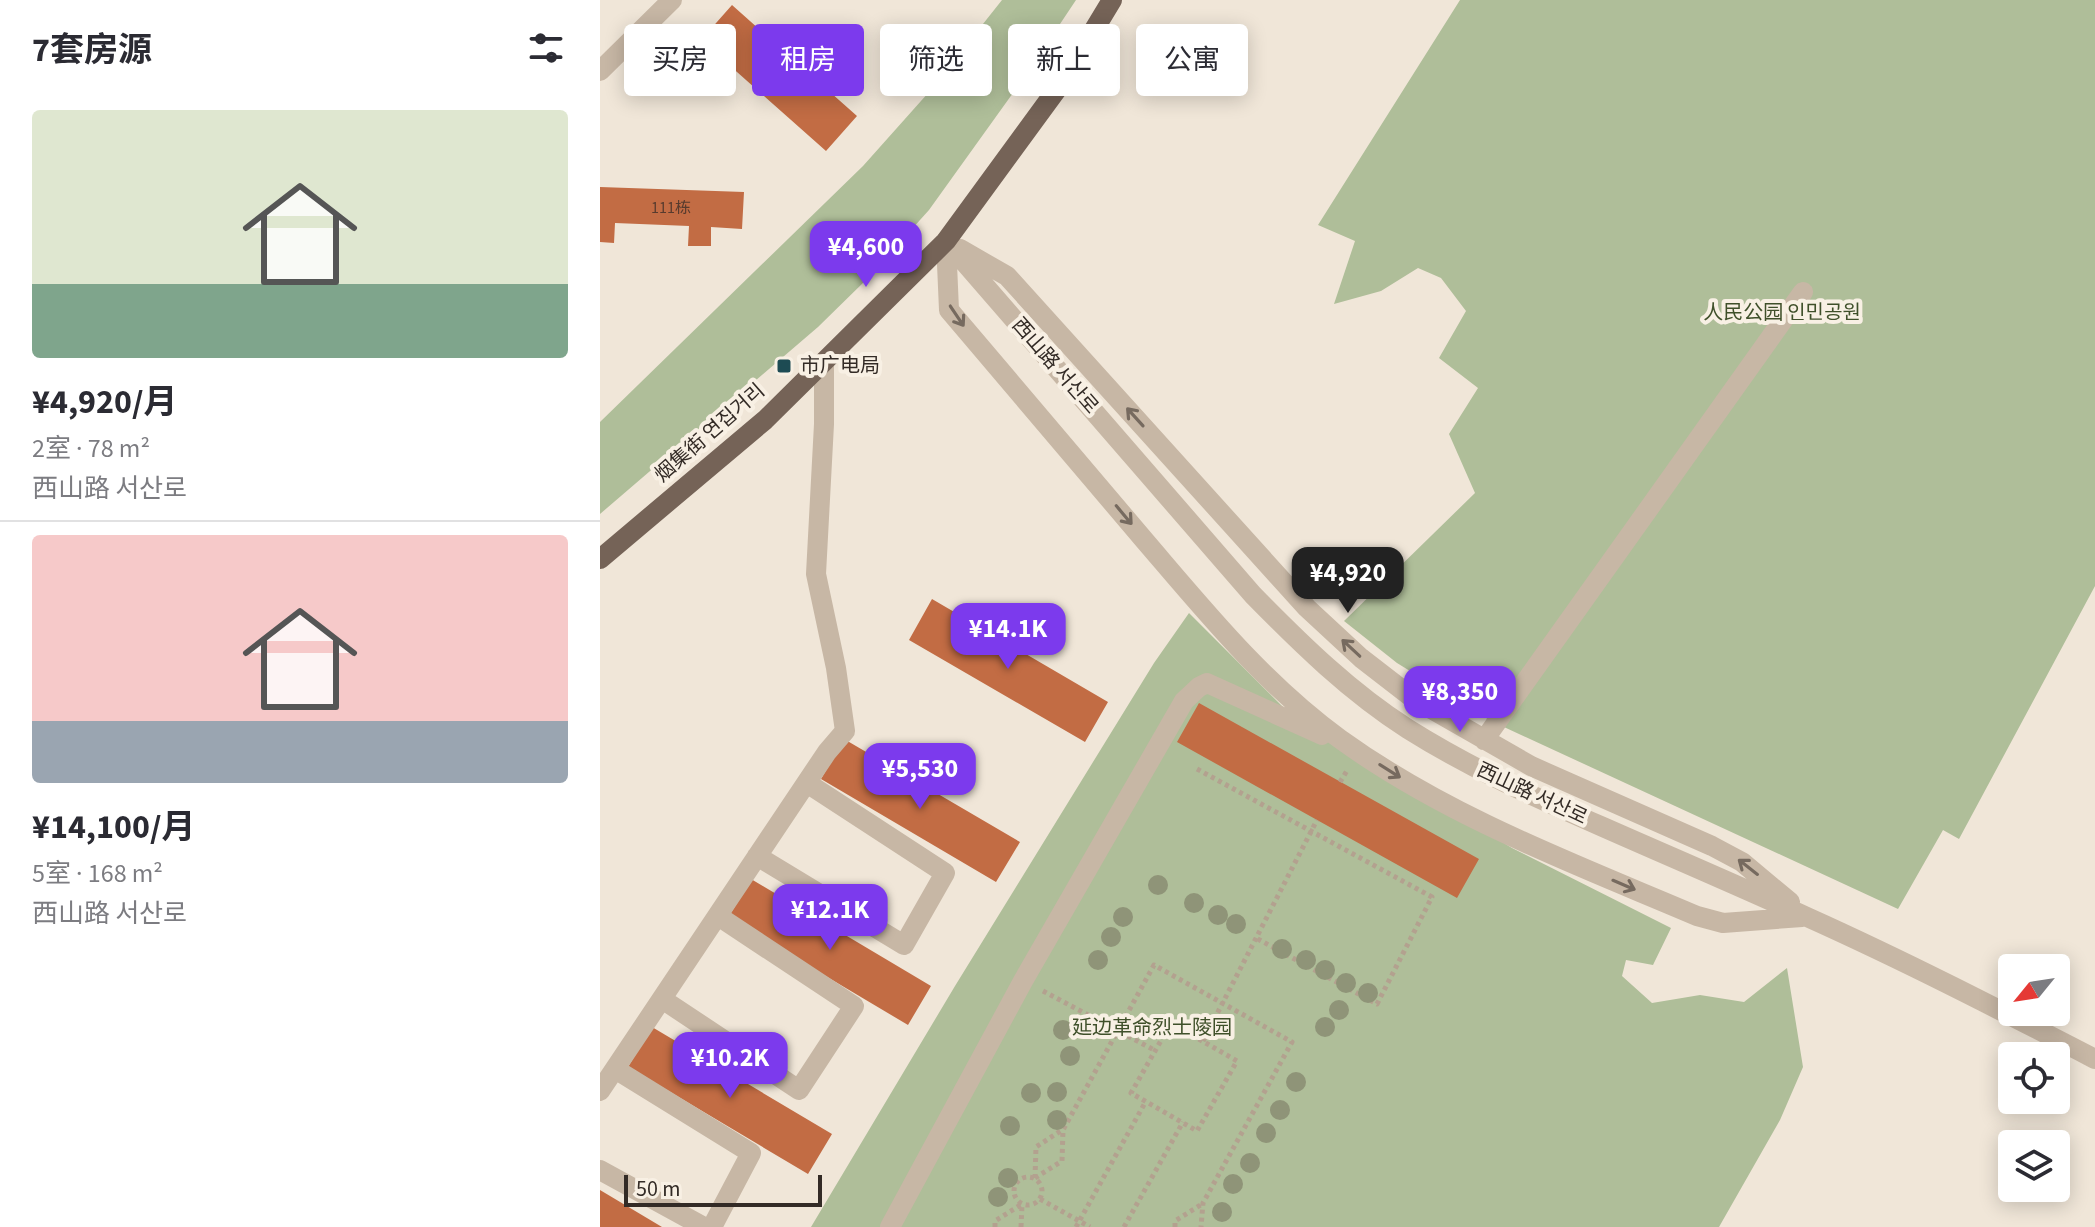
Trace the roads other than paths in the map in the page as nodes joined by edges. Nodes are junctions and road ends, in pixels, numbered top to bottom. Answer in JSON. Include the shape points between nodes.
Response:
{"nodes":[{"id":1,"x":672,"y":0,"type":"edge"},
{"id":2,"x":1112,"y":0,"type":"edge"},
{"id":3,"x":600,"y":71,"type":"edge"},
{"id":4,"x":946,"y":241,"type":"junction"},
{"id":5,"x":1803,"y":292,"type":"dead end"},
{"id":6,"x":824,"y":363,"type":"junction"},
{"id":7,"x":600,"y":559,"type":"edge"},
{"id":8,"x":1484,"y":740,"type":"junction"},
{"id":9,"x":1359,"y":752,"type":"junction"},
{"id":10,"x":807,"y":783,"type":"junction"},
{"id":11,"x":757,"y":856,"type":"junction"},
{"id":12,"x":718,"y":916,"type":"junction"},
{"id":13,"x":1808,"y":917,"type":"junction"},
{"id":14,"x":662,"y":999,"type":"junction"},
{"id":15,"x":2095,"y":1059,"type":"edge"},
{"id":16,"x":615,"y":1069,"type":"junction"},
{"id":17,"x":600,"y":1091,"type":"edge"},
{"id":18,"x":600,"y":1170,"type":"edge"},
{"id":19,"x":704,"y":1227,"type":"edge"},
{"id":20,"x":712,"y":1227,"type":"edge"},
{"id":21,"x":890,"y":1227,"type":"edge"}],
"edges":[{"from":1,"to":3,"type":"street"},
{"from":2,"to":4,"type":"main road","name":"烟集街 연집거리","via":[[1063,81]]},
{"from":4,"to":6,"type":"main road","name":"烟集街 연집거리"},
{"from":8,"to":4,"type":"street","one_way":true,"via":[[1414,699],[1361,658],[1318,618],[1007,276]]},
{"from":4,"to":9,"type":"street","one_way":true,"via":[[949,310],[1232,643],[1291,700]]},
{"from":4,"to":13,"type":"street","name":"西山路 서산로","via":[[1253,595],[1349,686],[1467,764]]},
{"from":5,"to":8,"type":"street"},
{"from":6,"to":7,"type":"main road","name":"烟集街 연집거리","via":[[765,420]]},
{"from":6,"to":10,"type":"street","via":[[816,574],[845,731]]},
{"from":13,"to":8,"type":"street","one_way":true,"via":[[1742,862]]},
{"from":9,"to":13,"type":"street","one_way":true,"via":[[1511,837],[1697,916],[1723,923]]},
{"from":9,"to":21,"type":"street","via":[[1207,683],[1184,701]]},
{"from":10,"to":11,"type":"street"},
{"from":10,"to":11,"type":"street","via":[[945,873],[904,945]]},
{"from":11,"to":12,"type":"street"},
{"from":12,"to":14,"type":"street"},
{"from":12,"to":14,"type":"street","via":[[854,1006],[799,1090]]},
{"from":13,"to":15,"type":"street","name":"西山路 서산로"},
{"from":14,"to":16,"type":"street"},
{"from":16,"to":17,"type":"street"},
{"from":16,"to":20,"type":"street","via":[[751,1153]]},
{"from":18,"to":19,"type":"street"}]}
